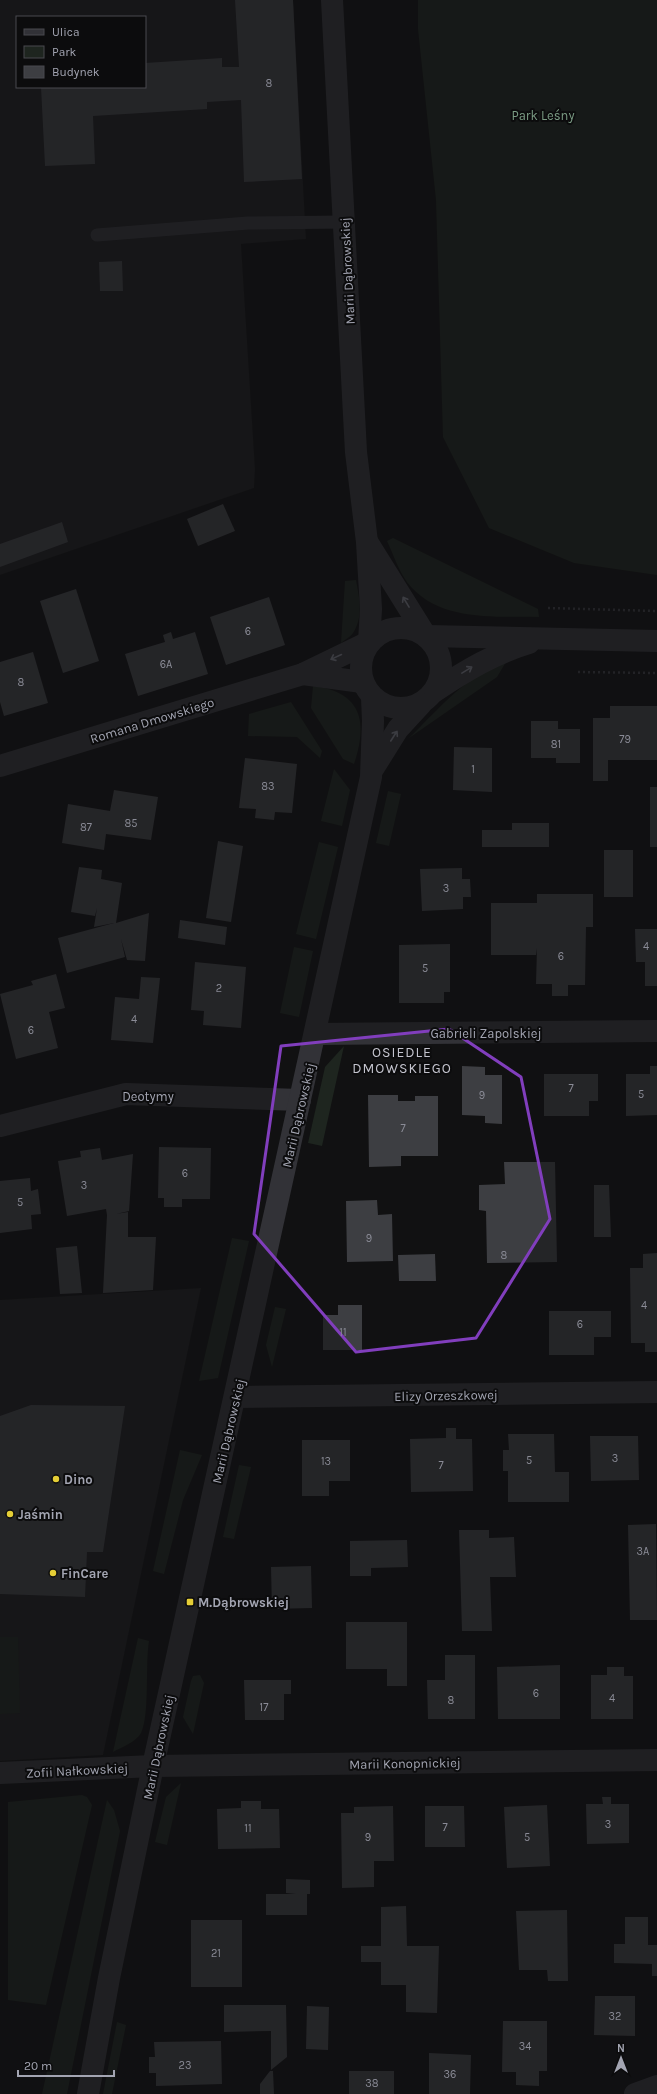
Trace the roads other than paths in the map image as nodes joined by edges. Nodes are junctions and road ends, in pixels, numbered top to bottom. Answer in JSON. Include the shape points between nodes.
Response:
{"nodes":[{"id":1,"x":332,"y":0,"type":"edge"},
{"id":2,"x":344,"y":222,"type":"junction"},
{"id":3,"x":97,"y":235,"type":"dead end"},
{"id":4,"x":367,"y":542,"type":"junction"},
{"id":5,"x":426,"y":636,"type":"junction"},
{"id":6,"x":548,"y":638,"type":"junction"},
{"id":7,"x":657,"y":641,"type":"edge"},
{"id":8,"x":369,"y":642,"type":"junction"},
{"id":9,"x":303,"y":674,"type":"junction"},
{"id":10,"x":367,"y":690,"type":"junction"},
{"id":11,"x":428,"y":697,"type":"junction"},
{"id":12,"x":0,"y":766,"type":"edge"},
{"id":13,"x":372,"y":769,"type":"junction"},
{"id":14,"x":657,"y":1032,"type":"edge"},
{"id":15,"x":316,"y":1034,"type":"junction"},
{"id":16,"x":300,"y":1100,"type":"junction"},
{"id":17,"x":0,"y":1126,"type":"edge"},
{"id":18,"x":657,"y":1392,"type":"edge"},
{"id":19,"x":236,"y":1397,"type":"junction"},
{"id":20,"x":657,"y":1760,"type":"edge"},
{"id":21,"x":153,"y":1766,"type":"junction"},
{"id":22,"x":0,"y":1773,"type":"edge"},
{"id":23,"x":657,"y":2086,"type":"edge"},
{"id":24,"x":88,"y":2094,"type":"edge"},
{"id":25,"x":635,"y":2094,"type":"edge"}],
"edges":[{"from":1,"to":2,"type":"street","name":"Marii Dąbrowskiej"},
{"from":2,"to":3,"type":"lane","via":[[248,223]]},
{"from":2,"to":4,"type":"street","name":"Marii Dąbrowskiej","via":[[356,452]]},
{"from":5,"to":4,"type":"street","name":"Marii Dąbrowskiej","one_way":true},
{"from":4,"to":8,"type":"street","name":"Marii Dąbrowskiej"},
{"from":5,"to":6,"type":"street"},
{"from":5,"to":8,"type":"street","via":[[412,629],[390,629]]},
{"from":5,"to":11,"type":"street","via":[[436,648],[441,662],[441,678]]},
{"from":6,"to":7,"type":"street"},
{"from":11,"to":6,"type":"street","one_way":true,"via":[[470,668],[510,648]]},
{"from":8,"to":9,"type":"street","name":"Romana Dmowskiego","one_way":true},
{"from":8,"to":10,"type":"street","via":[[360,664]]},
{"from":9,"to":10,"type":"street","name":"Romana Dmowskiego"},
{"from":9,"to":12,"type":"street","name":"Romana Dmowskiego"},
{"from":10,"to":11,"type":"street","via":[[390,707],[403,709]]},
{"from":10,"to":13,"type":"street","name":"Marii Dąbrowskiej","via":[[374,721]]},
{"from":13,"to":11,"type":"street","name":"Marii Dąbrowskiej","one_way":true,"via":[[398,729]]},
{"from":13,"to":15,"type":"street","name":"Marii Dąbrowskiej"},
{"from":14,"to":15,"type":"street","name":"Gabrieli Zapolskiej"},
{"from":15,"to":16,"type":"street","name":"Marii Dąbrowskiej"},
{"from":16,"to":17,"type":"street","name":"Deotymy","via":[[126,1094]]},
{"from":16,"to":19,"type":"street","name":"Marii Dąbrowskiej"},
{"from":18,"to":19,"type":"street","name":"Elizy Orzeszkowej"},
{"from":19,"to":21,"type":"street","name":"Marii Dąbrowskiej"},
{"from":20,"to":21,"type":"street","name":"Marii Konopnickiej"},
{"from":21,"to":22,"type":"street","name":"Zofii Nałkowskiej"},
{"from":21,"to":24,"type":"street","name":"Marii Dąbrowskiej"},
{"from":23,"to":25,"type":"street"}]}
